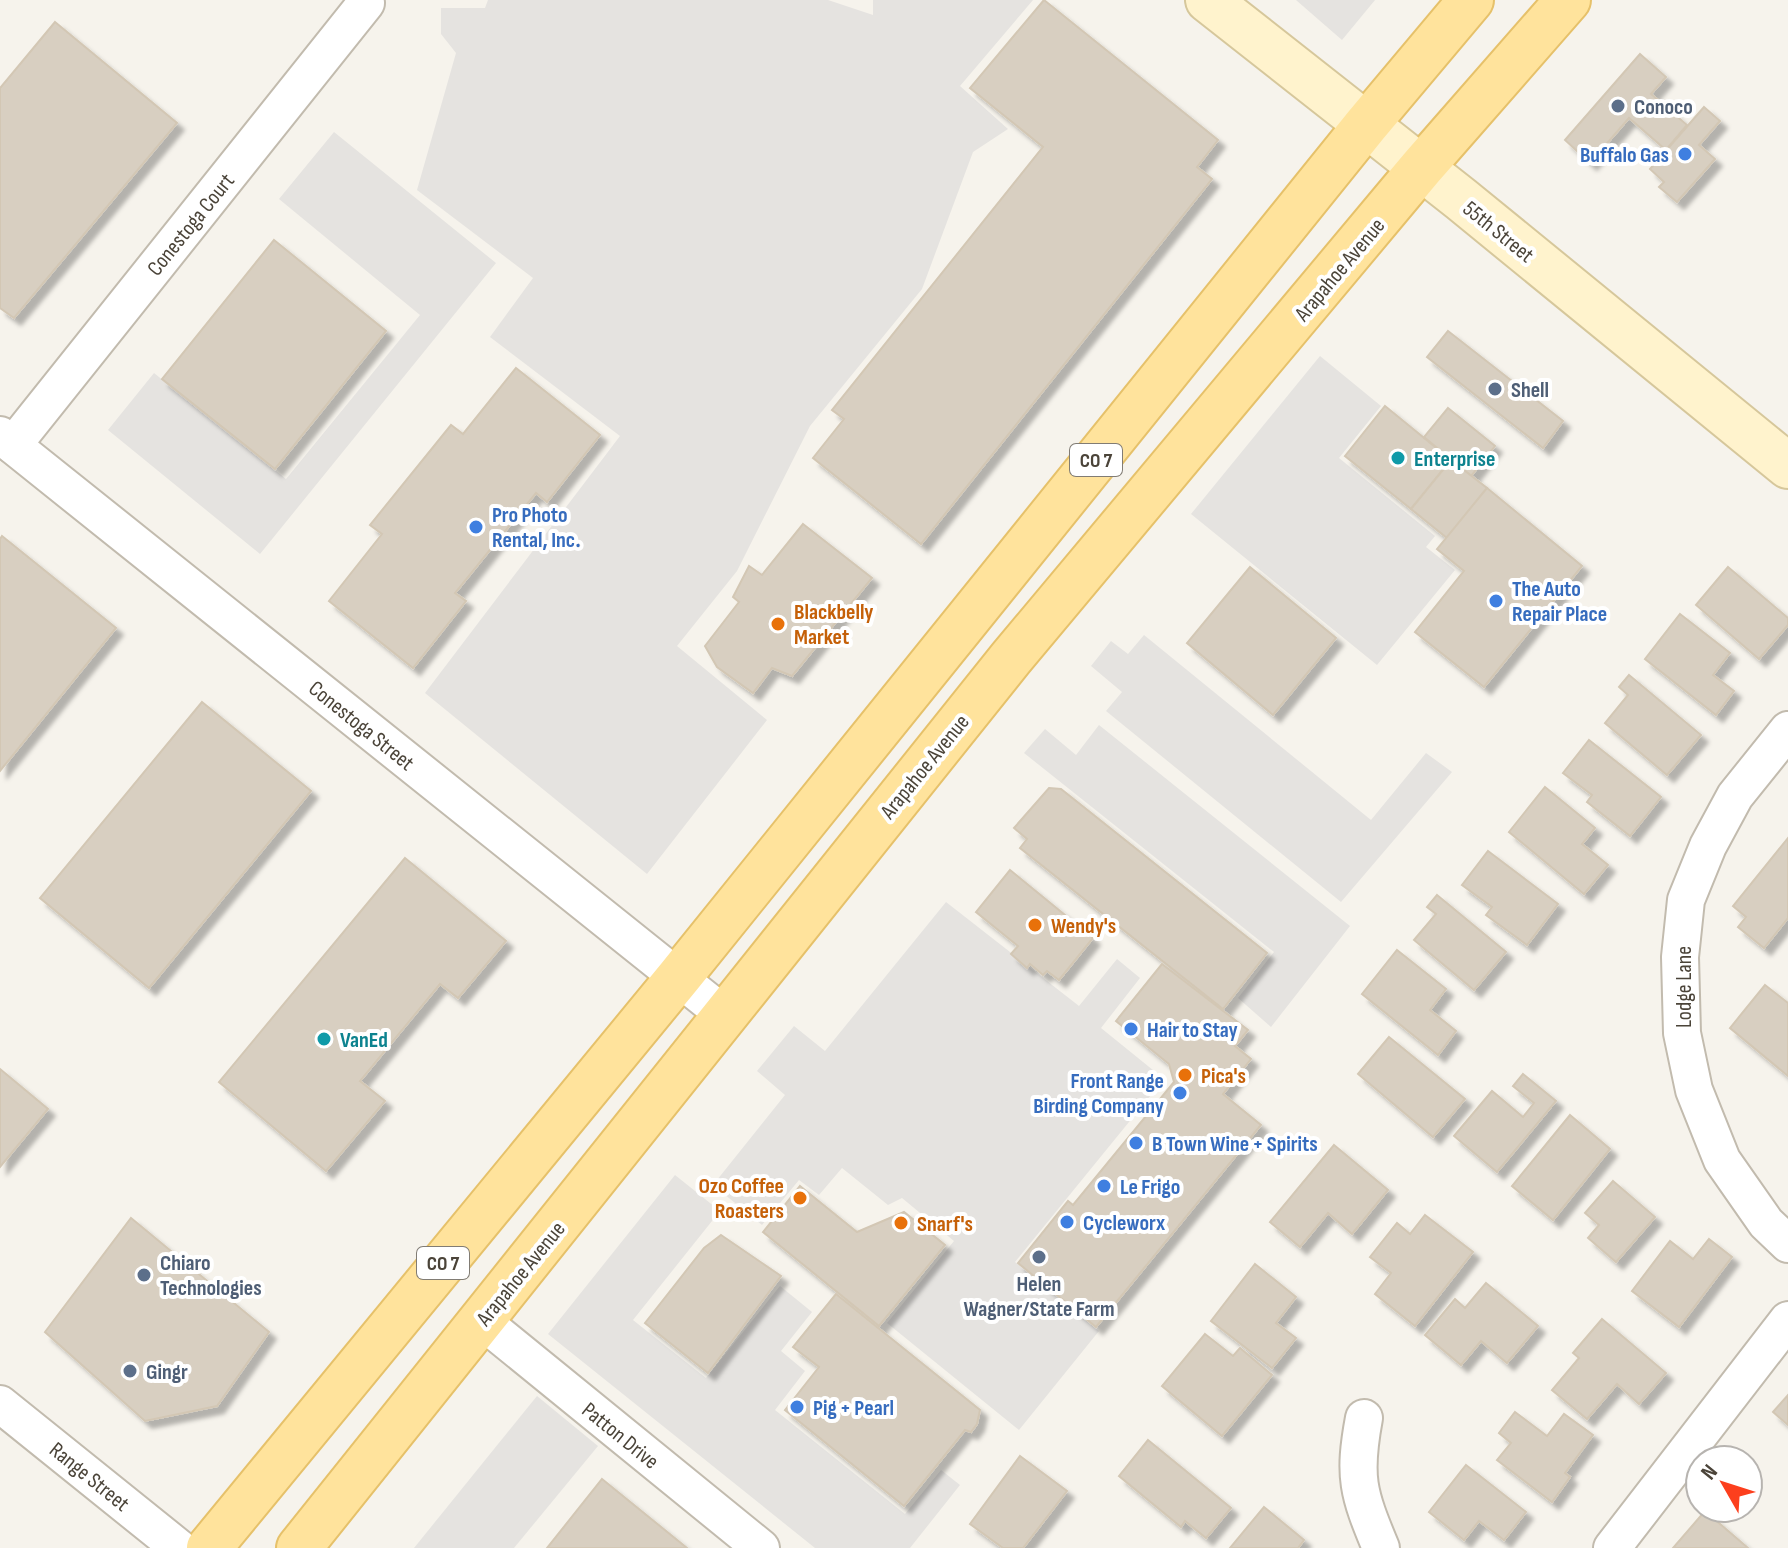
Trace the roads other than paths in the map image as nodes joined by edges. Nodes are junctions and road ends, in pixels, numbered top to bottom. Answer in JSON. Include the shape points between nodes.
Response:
{"nodes":[{"id":1,"x":1208,"y":0,"type":"edge"},
{"id":2,"x":1471,"y":0,"type":"edge"},
{"id":3,"x":1568,"y":0,"type":"edge"},
{"id":4,"x":366,"y":3,"type":"dead end"},
{"id":5,"x":1366,"y":125,"type":"junction"},
{"id":6,"x":1421,"y":168,"type":"junction"},
{"id":7,"x":7,"y":440,"type":"edge"},
{"id":8,"x":1788,"y":466,"type":"edge"},
{"id":9,"x":1781,"y":753,"type":"edge"},
{"id":10,"x":678,"y":978,"type":"junction"},
{"id":11,"x":725,"y":1015,"type":"junction"},
{"id":12,"x":1788,"y":1244,"type":"edge"},
{"id":13,"x":1788,"y":1320,"type":"edge"},
{"id":14,"x":482,"y":1321,"type":"junction"},
{"id":15,"x":0,"y":1404,"type":"edge"},
{"id":16,"x":1364,"y":1418,"type":"dead end"},
{"id":17,"x":179,"y":1548,"type":"edge"},
{"id":18,"x":209,"y":1548,"type":"edge"},
{"id":19,"x":299,"y":1548,"type":"edge"},
{"id":20,"x":761,"y":1548,"type":"edge"},
{"id":21,"x":1381,"y":1548,"type":"edge"},
{"id":22,"x":1612,"y":1548,"type":"edge"}],
"edges":[{"from":1,"to":5,"type":"main road","name":"55th Street"},
{"from":2,"to":5,"type":"main road","number":"CO 7"},
{"from":3,"to":6,"type":"main road","name":"Arapahoe Avenue","number":"CO 7"},
{"from":4,"to":7,"type":"street","name":"Conestoga Court"},
{"from":5,"to":6,"type":"main road","name":"55th Street"},
{"from":5,"to":10,"type":"main road","number":"CO 7"},
{"from":6,"to":8,"type":"main road","name":"55th Street"},
{"from":6,"to":11,"type":"main road","name":"Arapahoe Avenue","number":"CO 7","via":[[1011,658]]},
{"from":7,"to":10,"type":"street","name":"Conestoga Street"},
{"from":9,"to":12,"type":"street","name":"Lodge Lane","via":[[1735,796],[1708,846],[1686,900],[1680,957],[1682,1033],[1694,1090],[1722,1160],[1766,1223]]},
{"from":10,"to":11,"type":"street","name":"Conestoga Street"},
{"from":10,"to":18,"type":"main road","number":"CO 7"},
{"from":11,"to":14,"type":"main road","name":"Arapahoe Avenue","number":"CO 7"},
{"from":13,"to":22,"type":"street"},
{"from":14,"to":19,"type":"main road","name":"Arapahoe Avenue","number":"CO 7"},
{"from":14,"to":20,"type":"street","name":"Patton Drive"},
{"from":15,"to":17,"type":"street","name":"Range Street"},
{"from":16,"to":21,"type":"street","via":[[1356,1458],[1361,1499]]}]}
